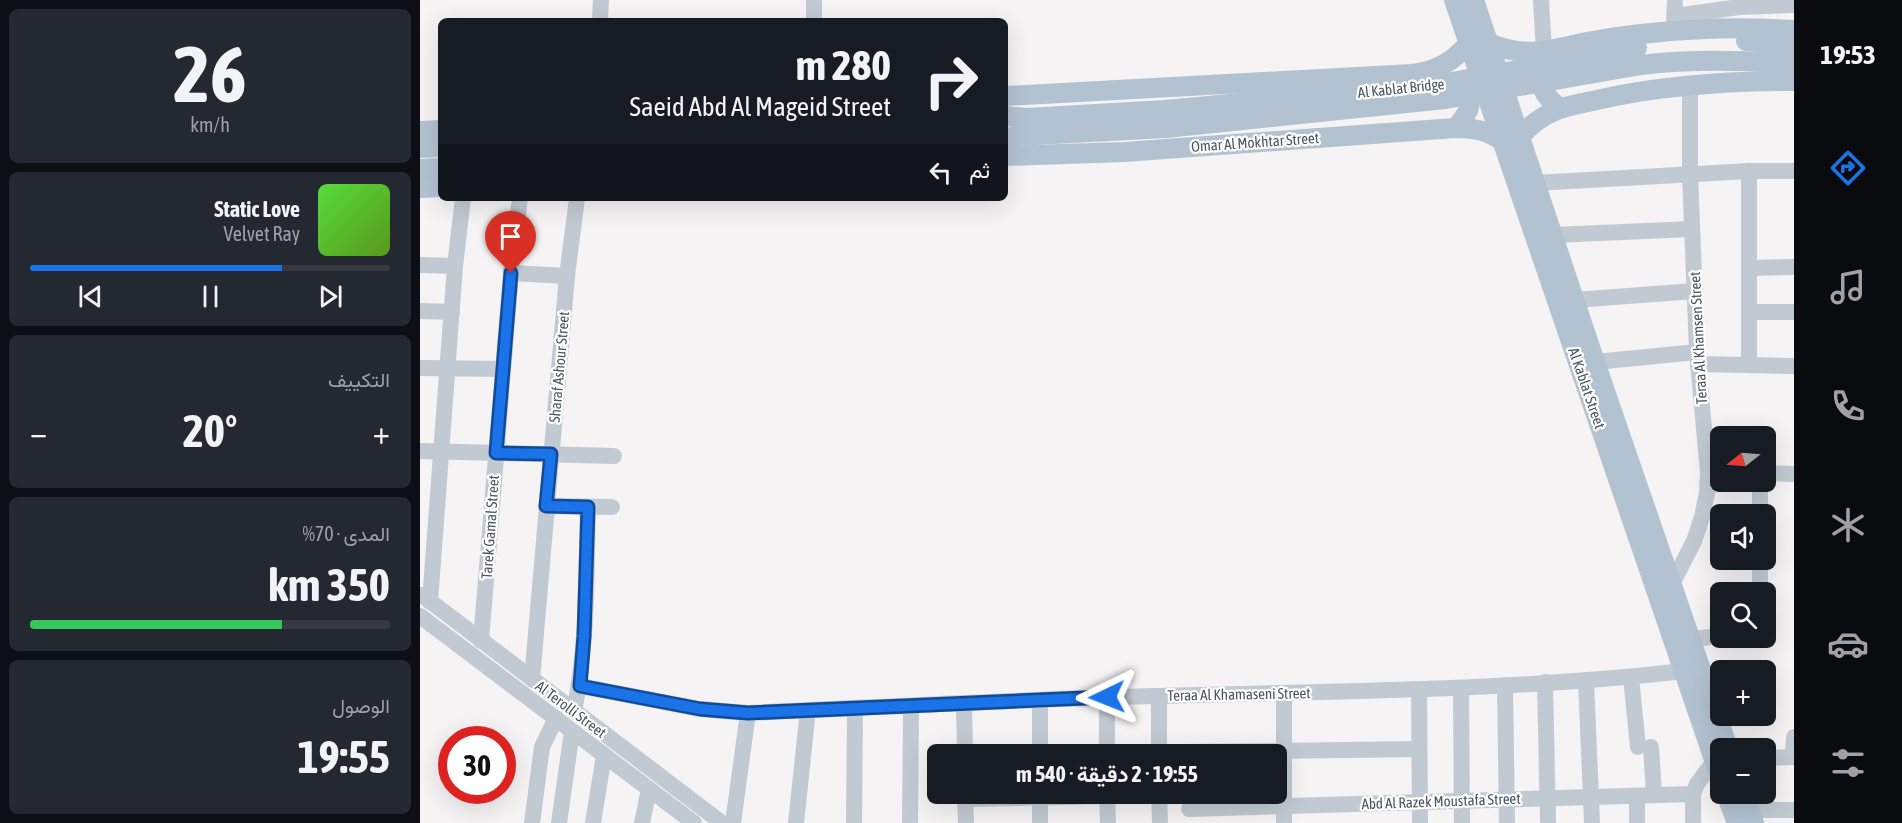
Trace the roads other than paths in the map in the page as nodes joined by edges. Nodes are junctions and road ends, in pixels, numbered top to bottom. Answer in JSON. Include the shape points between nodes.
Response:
{"nodes":[{"id":1,"x":600,"y":0,"type":"edge"},
{"id":2,"x":814,"y":0,"type":"edge"},
{"id":3,"x":1454,"y":0,"type":"edge"},
{"id":4,"x":1474,"y":0,"type":"edge"},
{"id":5,"x":1541,"y":0,"type":"edge"},
{"id":6,"x":1739,"y":3,"type":"edge"},
{"id":7,"x":1789,"y":4,"type":"edge"},
{"id":8,"x":1675,"y":15,"type":"edge"},
{"id":9,"x":600,"y":18,"type":"edge"},
{"id":10,"x":814,"y":18,"type":"edge"},
{"id":11,"x":1794,"y":30,"type":"edge"},
{"id":12,"x":1479,"y":43,"type":"junction"},
{"id":13,"x":1794,"y":45,"type":"edge"},
{"id":14,"x":1544,"y":52,"type":"junction"},
{"id":15,"x":1639,"y":56,"type":"junction"},
{"id":16,"x":1794,"y":64,"type":"edge"},
{"id":17,"x":1794,"y":81,"type":"edge"},
{"id":18,"x":1440,"y":85,"type":"junction"},
{"id":19,"x":1690,"y":85,"type":"junction"},
{"id":20,"x":1008,"y":96,"type":"edge"},
{"id":21,"x":1560,"y":108,"type":"junction"},
{"id":22,"x":1008,"y":116,"type":"edge"},
{"id":23,"x":1455,"y":128,"type":"junction"},
{"id":24,"x":438,"y":130,"type":"edge"},
{"id":25,"x":420,"y":131,"type":"edge"},
{"id":26,"x":1008,"y":138,"type":"edge"},
{"id":27,"x":1511,"y":139,"type":"junction"},
{"id":28,"x":438,"y":147,"type":"edge"},
{"id":29,"x":420,"y":148,"type":"edge"},
{"id":30,"x":1008,"y":156,"type":"edge"},
{"id":31,"x":438,"y":168,"type":"edge"},
{"id":32,"x":420,"y":169,"type":"edge"},
{"id":33,"x":1749,"y":171,"type":"junction"},
{"id":34,"x":1794,"y":171,"type":"edge"},
{"id":35,"x":1690,"y":174,"type":"junction"},
{"id":36,"x":1535,"y":183,"type":"junction"},
{"id":37,"x":438,"y":187,"type":"edge"},
{"id":38,"x":420,"y":189,"type":"edge"},
{"id":39,"x":463,"y":201,"type":"edge"},
{"id":40,"x":520,"y":201,"type":"edge"},
{"id":41,"x":577,"y":201,"type":"edge"},
{"id":42,"x":1692,"y":229,"type":"junction"},
{"id":43,"x":1552,"y":235,"type":"junction"},
{"id":44,"x":420,"y":265,"type":"edge"},
{"id":45,"x":455,"y":266,"type":"junction"},
{"id":46,"x":1794,"y":267,"type":"edge"},
{"id":47,"x":1749,"y":268,"type":"junction"},
{"id":48,"x":511,"y":273,"type":"junction"},
{"id":49,"x":567,"y":276,"type":"junction"},
{"id":50,"x":1695,"y":291,"type":"junction"},
{"id":51,"x":1574,"y":300,"type":"junction"},
{"id":52,"x":420,"y":311,"type":"edge"},
{"id":53,"x":452,"y":312,"type":"junction"},
{"id":54,"x":1749,"y":312,"type":"junction"},
{"id":55,"x":1794,"y":312,"type":"edge"},
{"id":56,"x":1698,"y":358,"type":"junction"},
{"id":57,"x":1595,"y":362,"type":"junction"},
{"id":58,"x":1749,"y":364,"type":"junction"},
{"id":59,"x":1794,"y":366,"type":"edge"},
{"id":60,"x":420,"y":368,"type":"edge"},
{"id":61,"x":448,"y":369,"type":"junction"},
{"id":62,"x":503,"y":369,"type":"junction"},
{"id":63,"x":1710,"y":444,"type":"edge"},
{"id":64,"x":420,"y":452,"type":"edge"},
{"id":65,"x":442,"y":452,"type":"junction"},
{"id":66,"x":496,"y":453,"type":"junction"},
{"id":67,"x":551,"y":454,"type":"junction"},
{"id":68,"x":615,"y":456,"type":"dead end"},
{"id":69,"x":1776,"y":473,"type":"edge"},
{"id":70,"x":1794,"y":474,"type":"edge"},
{"id":71,"x":1710,"y":487,"type":"edge"},
{"id":72,"x":546,"y":506,"type":"junction"},
{"id":73,"x":588,"y":507,"type":"junction"},
{"id":74,"x":612,"y":507,"type":"dead end"},
{"id":75,"x":1672,"y":584,"type":"junction"},
{"id":76,"x":425,"y":598,"type":"edge"},
{"id":77,"x":420,"y":616,"type":"edge"},
{"id":78,"x":1710,"y":637,"type":"edge"},
{"id":79,"x":1692,"y":639,"type":"junction"},
{"id":80,"x":482,"y":640,"type":"junction"},
{"id":81,"x":1683,"y":671,"type":"junction"},
{"id":82,"x":1631,"y":677,"type":"junction"},
{"id":83,"x":532,"y":679,"type":"junction"},
{"id":84,"x":1586,"y":680,"type":"junction"},
{"id":85,"x":1545,"y":682,"type":"junction"},
{"id":86,"x":1505,"y":685,"type":"junction"},
{"id":87,"x":580,"y":686,"type":"junction"},
{"id":88,"x":1461,"y":688,"type":"junction"},
{"id":89,"x":1419,"y":690,"type":"junction"},
{"id":90,"x":1284,"y":694,"type":"junction"},
{"id":91,"x":1159,"y":696,"type":"junction"},
{"id":92,"x":1107,"y":697,"type":"junction"},
{"id":93,"x":1040,"y":700,"type":"junction"},
{"id":94,"x":964,"y":703,"type":"junction"},
{"id":95,"x":910,"y":706,"type":"junction"},
{"id":96,"x":855,"y":708,"type":"junction"},
{"id":97,"x":808,"y":710,"type":"junction"},
{"id":98,"x":574,"y":711,"type":"junction"},
{"id":99,"x":748,"y":713,"type":"junction"},
{"id":100,"x":556,"y":718,"type":"junction"},
{"id":101,"x":572,"y":731,"type":"junction"},
{"id":102,"x":1794,"y":737,"type":"edge"},
{"id":103,"x":1711,"y":738,"type":"edge"},
{"id":104,"x":1715,"y":738,"type":"edge"},
{"id":105,"x":965,"y":744,"type":"edge"},
{"id":106,"x":1040,"y":744,"type":"edge"},
{"id":107,"x":1107,"y":744,"type":"edge"},
{"id":108,"x":1159,"y":744,"type":"edge"},
{"id":109,"x":1284,"y":744,"type":"edge"},
{"id":110,"x":1419,"y":749,"type":"junction"},
{"id":111,"x":1287,"y":751,"type":"edge"},
{"id":112,"x":604,"y":755,"type":"junction"},
{"id":113,"x":1794,"y":757,"type":"edge"},
{"id":114,"x":1776,"y":758,"type":"edge"},
{"id":115,"x":1710,"y":772,"type":"edge"},
{"id":116,"x":649,"y":789,"type":"junction"},
{"id":117,"x":1693,"y":794,"type":"junction"},
{"id":118,"x":1645,"y":795,"type":"junction"},
{"id":119,"x":1591,"y":797,"type":"junction"},
{"id":120,"x":1548,"y":798,"type":"junction"},
{"id":121,"x":1507,"y":799,"type":"junction"},
{"id":122,"x":1462,"y":801,"type":"junction"},
{"id":123,"x":1419,"y":802,"type":"junction"},
{"id":124,"x":965,"y":804,"type":"edge"},
{"id":125,"x":1040,"y":804,"type":"edge"},
{"id":126,"x":1107,"y":804,"type":"edge"},
{"id":127,"x":1159,"y":804,"type":"edge"},
{"id":128,"x":1284,"y":806,"type":"junction"},
{"id":129,"x":1189,"y":809,"type":"dead end"},
{"id":130,"x":1794,"y":810,"type":"edge"},
{"id":131,"x":1746,"y":812,"type":"edge"},
{"id":132,"x":679,"y":818,"type":"edge"},
{"id":133,"x":532,"y":823,"type":"edge"},
{"id":134,"x":559,"y":823,"type":"edge"},
{"id":135,"x":593,"y":823,"type":"edge"},
{"id":136,"x":642,"y":823,"type":"edge"},
{"id":137,"x":694,"y":823,"type":"edge"},
{"id":138,"x":722,"y":823,"type":"edge"},
{"id":139,"x":733,"y":823,"type":"edge"},
{"id":140,"x":796,"y":823,"type":"edge"},
{"id":141,"x":854,"y":823,"type":"edge"},
{"id":142,"x":910,"y":823,"type":"edge"},
{"id":143,"x":966,"y":823,"type":"edge"},
{"id":144,"x":1040,"y":823,"type":"edge"},
{"id":145,"x":1108,"y":823,"type":"edge"},
{"id":146,"x":1160,"y":823,"type":"edge"},
{"id":147,"x":1284,"y":823,"type":"edge"},
{"id":148,"x":1420,"y":823,"type":"edge"},
{"id":149,"x":1462,"y":823,"type":"edge"},
{"id":150,"x":1507,"y":823,"type":"edge"},
{"id":151,"x":1548,"y":823,"type":"edge"},
{"id":152,"x":1592,"y":823,"type":"edge"},
{"id":153,"x":1637,"y":823,"type":"edge"},
{"id":154,"x":1693,"y":823,"type":"edge"}],
"edges":[{"from":1,"to":9,"type":"street"},
{"from":2,"to":10,"type":"street"},
{"from":3,"to":12,"type":"main road","name":"Al Kablat Street"},
{"from":4,"to":12,"type":"main road","name":"Al Kablat Street"},
{"from":5,"to":14,"type":"street"},
{"from":6,"to":7,"type":"street"},
{"from":6,"to":8,"type":"street"},
{"from":8,"to":11,"type":"main road","via":[[1729,28]]},
{"from":8,"to":14,"type":"main road","via":[[1605,39]]},
{"from":12,"to":14,"type":"main road","via":[[1517,52]]},
{"from":12,"to":18,"type":"main road","via":[[1453,59]]},
{"from":12,"to":27,"type":"main road","name":"Al Kablat Street"},
{"from":13,"to":15,"type":"main road","name":"Al Kablat Bridge","via":[[1676,43]]},
{"from":14,"to":21,"type":"main road","via":[[1541,84],[1548,98]]},
{"from":15,"to":16,"type":"main road","name":"Al Kablat Bridge"},
{"from":15,"to":18,"type":"main road","name":"Al Kablat Bridge","bridge":true},
{"from":17,"to":19,"type":"main road"},
{"from":18,"to":20,"type":"main road","via":[[1412,74]]},
{"from":18,"to":22,"type":"main road","name":"Al Kablat Bridge","via":[[1165,110]]},
{"from":18,"to":23,"type":"main road","via":[[1448,71],[1460,78],[1468,90],[1470,104],[1465,118]]},
{"from":18,"to":26,"type":"main road","name":"Al Kablat Bridge","via":[[1166,128]]},
{"from":19,"to":21,"type":"main road"},
{"from":19,"to":35,"type":"street","name":"Teraa Al Khamsen Street"},
{"from":21,"to":27,"type":"main road"},
{"from":23,"to":27,"type":"main road","name":"Omar Al Mokhtar Street","via":[[1478,129]]},
{"from":23,"to":30,"type":"main road","name":"Omar Al Mokhtar Street","via":[[1124,152]]},
{"from":24,"to":25,"type":"main road"},
{"from":27,"to":36,"type":"main road","name":"Al Kablat Street"},
{"from":27,"to":81,"type":"main road","name":"Al Kablat Street"},
{"from":28,"to":29,"type":"main road"},
{"from":31,"to":32,"type":"main road"},
{"from":33,"to":34,"type":"street"},
{"from":33,"to":35,"type":"street"},
{"from":33,"to":47,"type":"street"},
{"from":35,"to":36,"type":"street"},
{"from":35,"to":42,"type":"street","name":"Teraa Al Khamsen Street"},
{"from":36,"to":43,"type":"main road","name":"Al Kablat Street"},
{"from":37,"to":38,"type":"main road"},
{"from":39,"to":45,"type":"street"},
{"from":40,"to":48,"type":"street","name":"Tarek Gamal Street"},
{"from":41,"to":49,"type":"street","name":"Sharaf Ashour Street"},
{"from":42,"to":43,"type":"street"},
{"from":42,"to":50,"type":"street","name":"Teraa Al Khamsen Street"},
{"from":43,"to":51,"type":"main road","name":"Al Kablat Street"},
{"from":44,"to":45,"type":"street"},
{"from":45,"to":53,"type":"street"},
{"from":46,"to":47,"type":"street"},
{"from":47,"to":54,"type":"street"},
{"from":48,"to":49,"type":"street"},
{"from":48,"to":62,"type":"street","name":"Tarek Gamal Street"},
{"from":49,"to":67,"type":"street","name":"Sharaf Ashour Street"},
{"from":50,"to":51,"type":"street"},
{"from":50,"to":56,"type":"street","name":"Teraa Al Khamsen Street"},
{"from":51,"to":57,"type":"main road","name":"Al Kablat Street"},
{"from":52,"to":53,"type":"street"},
{"from":53,"to":61,"type":"street"},
{"from":54,"to":55,"type":"street"},
{"from":54,"to":58,"type":"street"},
{"from":56,"to":57,"type":"street"},
{"from":56,"to":58,"type":"street"},
{"from":56,"to":63,"type":"street","name":"Teraa Al Khamsen Street"},
{"from":57,"to":75,"type":"main road","name":"Al Kablat Street"},
{"from":58,"to":59,"type":"street"},
{"from":60,"to":61,"type":"street"},
{"from":61,"to":62,"type":"street"},
{"from":61,"to":65,"type":"street"},
{"from":62,"to":66,"type":"street","name":"Tarek Gamal Street"},
{"from":64,"to":65,"type":"street"},
{"from":65,"to":66,"type":"street"},
{"from":65,"to":76,"type":"street"},
{"from":66,"to":67,"type":"street"},
{"from":66,"to":80,"type":"street","name":"Tarek Gamal Street"},
{"from":67,"to":68,"type":"street"},
{"from":67,"to":72,"type":"street","name":"Sharaf Ashour Street"},
{"from":69,"to":70,"type":"street"},
{"from":71,"to":75,"type":"street","name":"Teraa Al Khamsen Street","via":[[1694,541]]},
{"from":72,"to":73,"type":"street"},
{"from":72,"to":83,"type":"street","name":"Sharaf Ashour Street"},
{"from":73,"to":74,"type":"street"},
{"from":73,"to":87,"type":"street"},
{"from":75,"to":79,"type":"main road","name":"Al Kablat Street"},
{"from":76,"to":80,"type":"street","name":"Al Terolli Street"},
{"from":77,"to":100,"type":"street","name":"Al Terolli Street"},
{"from":78,"to":79,"type":"street"},
{"from":79,"to":104,"type":"main road","name":"Al Kablat Street"},
{"from":80,"to":83,"type":"street","name":"Al Terolli Street"},
{"from":81,"to":82,"type":"street","name":"Teraa Al Khamaseni Street"},
{"from":81,"to":103,"type":"main road","name":"Al Kablat Street"},
{"from":82,"to":84,"type":"street","name":"Teraa Al Khamaseni Street"},
{"from":82,"to":118,"type":"street","via":[[1645,747]]},
{"from":83,"to":98,"type":"street","name":"Al Terolli Street"},
{"from":84,"to":85,"type":"street","name":"Teraa Al Khamaseni Street"},
{"from":84,"to":119,"type":"street"},
{"from":85,"to":86,"type":"street","name":"Teraa Al Khamaseni Street"},
{"from":85,"to":120,"type":"street"},
{"from":86,"to":88,"type":"street","name":"Teraa Al Khamaseni Street"},
{"from":86,"to":121,"type":"street"},
{"from":87,"to":98,"type":"street"},
{"from":87,"to":99,"type":"street","name":"Teraa Al Khamaseni Street","via":[[700,709]]},
{"from":88,"to":89,"type":"street","name":"Teraa Al Khamaseni Street"},
{"from":88,"to":122,"type":"street"},
{"from":89,"to":90,"type":"street","name":"Teraa Al Khamaseni Street"},
{"from":89,"to":110,"type":"street"},
{"from":90,"to":91,"type":"street","name":"Teraa Al Khamaseni Street"},
{"from":90,"to":109,"type":"street"},
{"from":91,"to":92,"type":"street","name":"Teraa Al Khamaseni Street"},
{"from":91,"to":108,"type":"street"},
{"from":92,"to":93,"type":"street","name":"Teraa Al Khamaseni Street"},
{"from":92,"to":107,"type":"street"},
{"from":93,"to":94,"type":"street","name":"Teraa Al Khamaseni Street"},
{"from":93,"to":106,"type":"street"},
{"from":94,"to":95,"type":"street","name":"Teraa Al Khamaseni Street"},
{"from":94,"to":105,"type":"street"},
{"from":95,"to":96,"type":"street","name":"Teraa Al Khamaseni Street"},
{"from":95,"to":142,"type":"street"},
{"from":96,"to":97,"type":"street","name":"Teraa Al Khamaseni Street"},
{"from":96,"to":141,"type":"street"},
{"from":97,"to":99,"type":"street","name":"Teraa Al Khamaseni Street"},
{"from":97,"to":140,"type":"street"},
{"from":98,"to":138,"type":"street","name":"Al Terolli Street"},
{"from":99,"to":139,"type":"street"},
{"from":100,"to":101,"type":"street","name":"Al Terolli Street"},
{"from":100,"to":133,"type":"street","via":[[542,747]]},
{"from":101,"to":112,"type":"street","name":"Al Terolli Street"},
{"from":101,"to":134,"type":"street"},
{"from":102,"to":113,"type":"street"},
{"from":110,"to":111,"type":"street"},
{"from":110,"to":123,"type":"street"},
{"from":112,"to":116,"type":"street","name":"Al Terolli Street"},
{"from":112,"to":135,"type":"street"},
{"from":113,"to":114,"type":"street"},
{"from":115,"to":117,"type":"street"},
{"from":116,"to":132,"type":"street","name":"Al Terolli Street"},
{"from":116,"to":136,"type":"street"},
{"from":117,"to":118,"type":"street","name":"Abd Al Razek Moustafa Street"},
{"from":117,"to":154,"type":"street"},
{"from":118,"to":119,"type":"street","name":"Abd Al Razek Moustafa Street"},
{"from":118,"to":153,"type":"street"},
{"from":119,"to":120,"type":"street","name":"Abd Al Razek Moustafa Street"},
{"from":119,"to":152,"type":"street"},
{"from":120,"to":121,"type":"street","name":"Abd Al Razek Moustafa Street"},
{"from":120,"to":151,"type":"street"},
{"from":121,"to":122,"type":"street","name":"Abd Al Razek Moustafa Street"},
{"from":121,"to":150,"type":"street"},
{"from":122,"to":123,"type":"street","name":"Abd Al Razek Moustafa Street"},
{"from":122,"to":149,"type":"street"},
{"from":123,"to":128,"type":"street","name":"Abd Al Razek Moustafa Street"},
{"from":123,"to":148,"type":"street"},
{"from":124,"to":143,"type":"street"},
{"from":125,"to":144,"type":"street"},
{"from":126,"to":145,"type":"street"},
{"from":127,"to":146,"type":"street"},
{"from":128,"to":129,"type":"street","name":"Abd Al Razek Moustafa Street"},
{"from":128,"to":147,"type":"street"},
{"from":130,"to":131,"type":"street"},
{"from":132,"to":137,"type":"street","name":"Al Terolli Street"}]}
